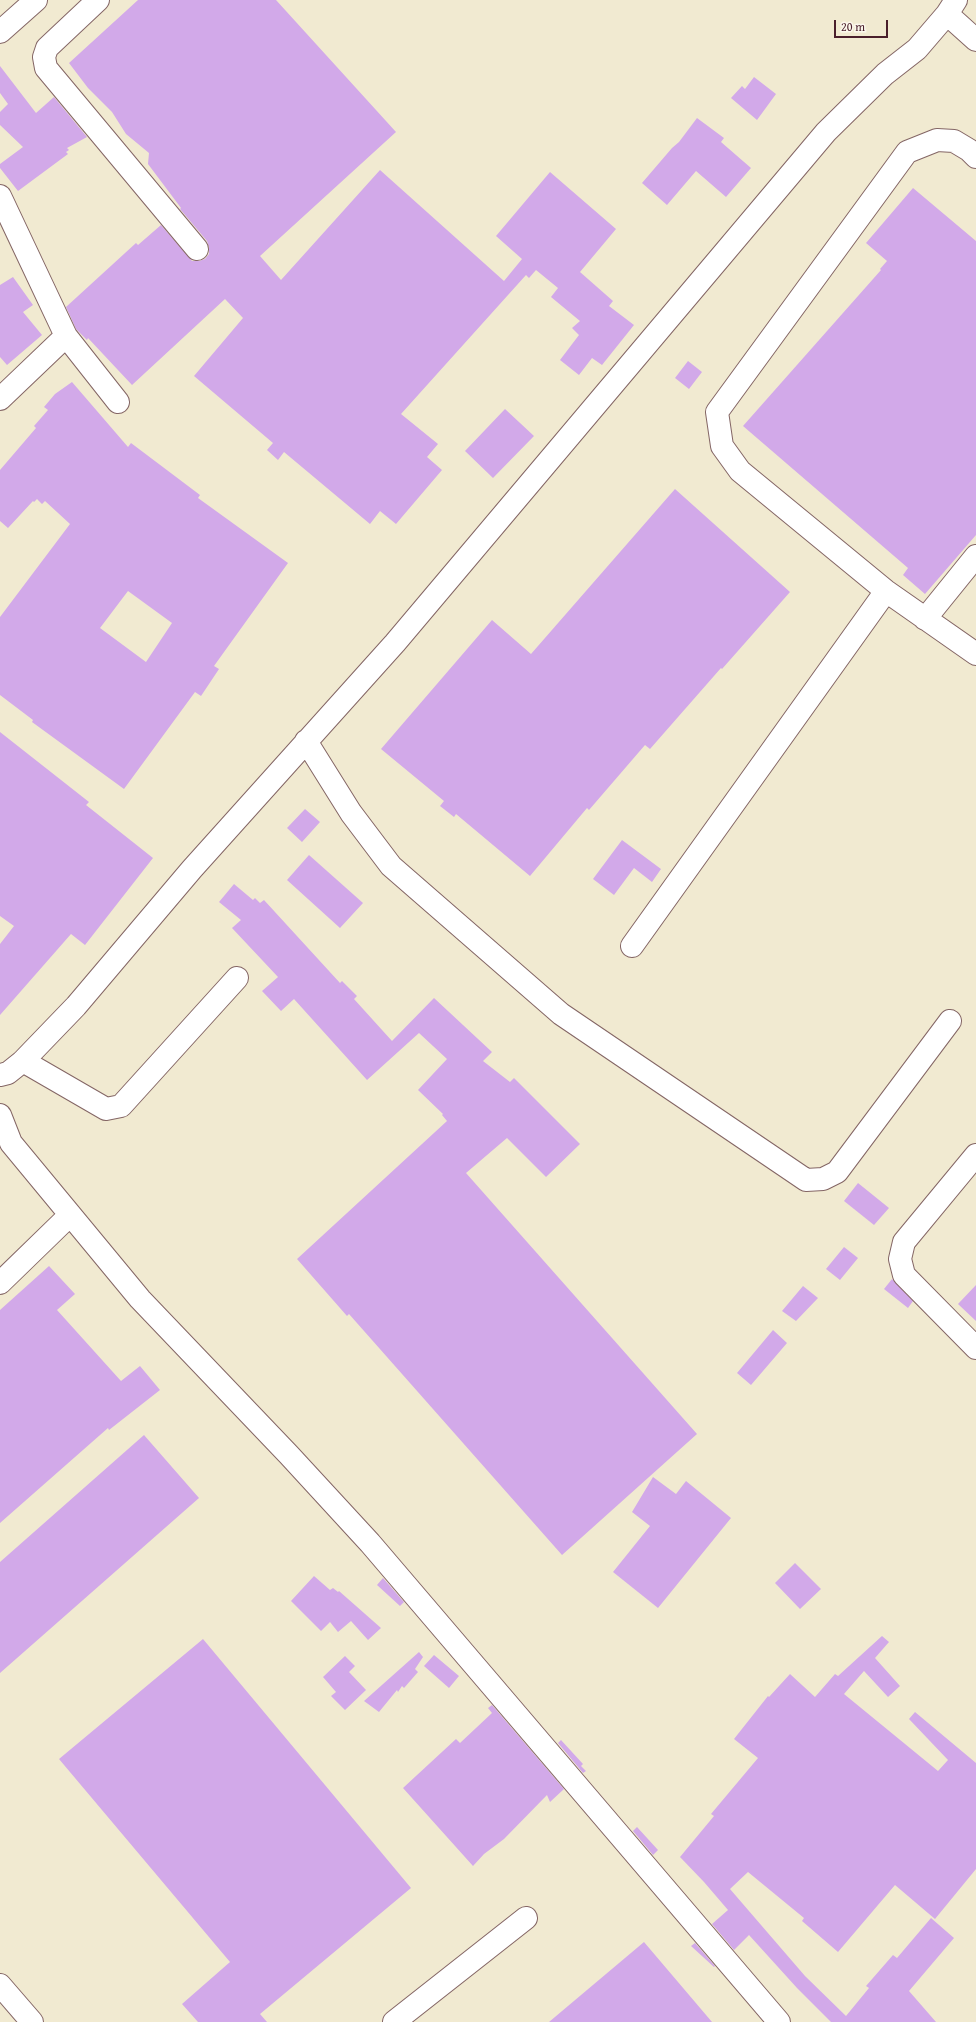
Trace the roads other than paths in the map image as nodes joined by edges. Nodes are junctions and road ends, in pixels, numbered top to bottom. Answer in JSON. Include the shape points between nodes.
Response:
{"nodes":[{"id":1,"x":36,"y":0,"type":"edge"},
{"id":2,"x":98,"y":0,"type":"edge"},
{"id":3,"x":952,"y":7,"type":"edge"},
{"id":4,"x":0,"y":32,"type":"edge"},
{"id":5,"x":976,"y":40,"type":"edge"},
{"id":6,"x":976,"y":157,"type":"edge"},
{"id":7,"x":0,"y":196,"type":"edge"},
{"id":8,"x":197,"y":249,"type":"dead end"},
{"id":9,"x":66,"y":336,"type":"junction"},
{"id":10,"x":0,"y":400,"type":"edge"},
{"id":11,"x":118,"y":402,"type":"dead end"},
{"id":12,"x":976,"y":556,"type":"edge"},
{"id":13,"x":886,"y":591,"type":"junction"},
{"id":14,"x":925,"y":619,"type":"junction"},
{"id":15,"x":976,"y":654,"type":"edge"},
{"id":16,"x":306,"y":741,"type":"junction"},
{"id":17,"x":632,"y":946,"type":"dead end"},
{"id":18,"x":237,"y":978,"type":"dead end"},
{"id":19,"x":950,"y":1021,"type":"dead end"},
{"id":20,"x":22,"y":1061,"type":"junction"},
{"id":21,"x":0,"y":1075,"type":"edge"},
{"id":22,"x":0,"y":1115,"type":"edge"},
{"id":23,"x":976,"y":1155,"type":"edge"},
{"id":24,"x":69,"y":1216,"type":"junction"},
{"id":25,"x":0,"y":1283,"type":"edge"},
{"id":26,"x":976,"y":1348,"type":"edge"},
{"id":27,"x":526,"y":1918,"type":"dead end"},
{"id":28,"x":0,"y":1985,"type":"edge"},
{"id":29,"x":32,"y":2022,"type":"edge"},
{"id":30,"x":394,"y":2022,"type":"edge"},
{"id":31,"x":779,"y":2022,"type":"edge"}],
"edges":[{"from":1,"to":4,"type":"street"},
{"from":2,"to":8,"type":"street","via":[[47,48],[44,57],[46,68]]},
{"from":3,"to":5,"type":"street"},
{"from":3,"to":16,"type":"street","via":[[917,49],[885,74],[826,132],[395,643]]},
{"from":6,"to":13,"type":"street","via":[[954,141],[937,140],[907,152],[717,412],[722,446],[740,471]]},
{"from":7,"to":9,"type":"street"},
{"from":9,"to":10,"type":"street"},
{"from":9,"to":11,"type":"street"},
{"from":12,"to":14,"type":"street"},
{"from":13,"to":14,"type":"street"},
{"from":13,"to":17,"type":"street"},
{"from":14,"to":15,"type":"street"},
{"from":16,"to":19,"type":"street","via":[[351,814],[391,866],[561,1014],[806,1180],[822,1179],[837,1172]]},
{"from":16,"to":20,"type":"street","via":[[192,869],[76,1006]]},
{"from":18,"to":20,"type":"street","via":[[121,1106],[106,1109]]},
{"from":20,"to":21,"type":"street","via":[[8,1073]]},
{"from":22,"to":24,"type":"street","via":[[11,1142]]},
{"from":23,"to":26,"type":"street","via":[[904,1242],[900,1259],[904,1275]]},
{"from":24,"to":25,"type":"street"},
{"from":24,"to":31,"type":"street","via":[[140,1299],[290,1455],[370,1543]]},
{"from":27,"to":30,"type":"street"},
{"from":28,"to":29,"type":"street"}]}
